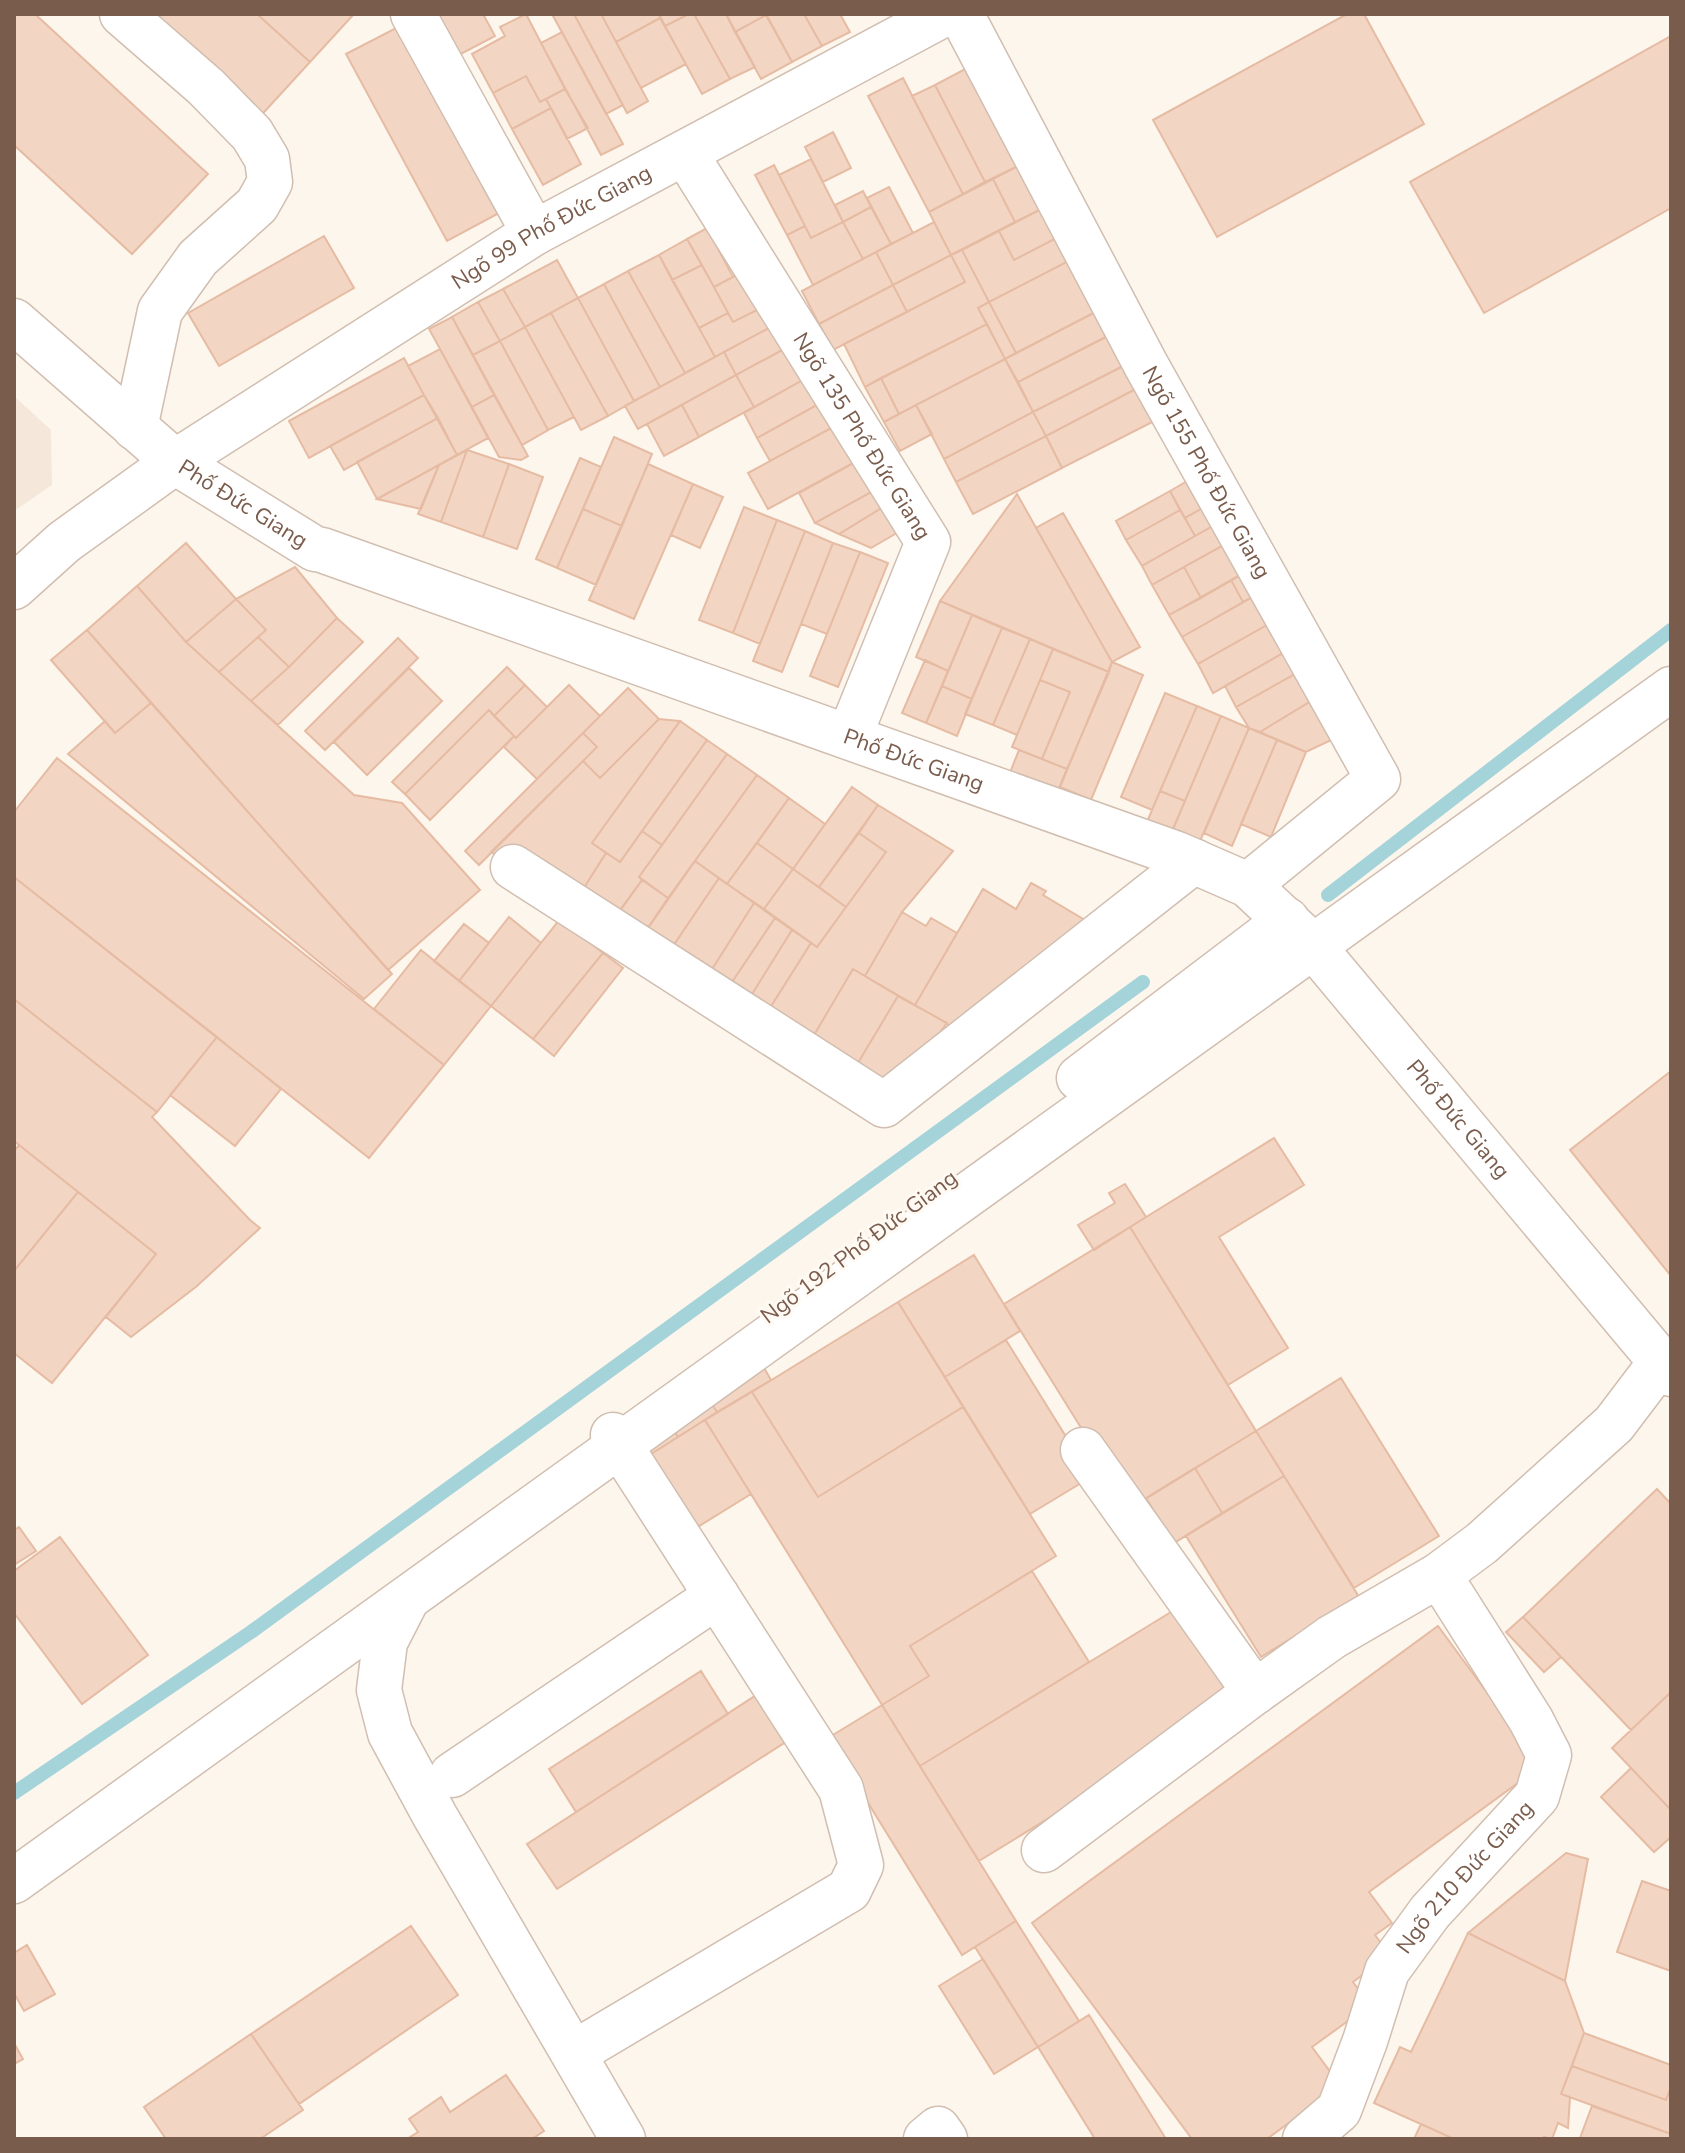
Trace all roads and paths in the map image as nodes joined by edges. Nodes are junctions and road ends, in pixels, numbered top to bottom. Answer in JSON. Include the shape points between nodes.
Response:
{"nodes":[{"id":1,"x":122,"y":14,"type":"edge"},
{"id":2,"x":413,"y":14,"type":"edge"},
{"id":3,"x":944,"y":14,"type":"edge"},
{"id":4,"x":961,"y":14,"type":"edge"},
{"id":5,"x":685,"y":153,"type":"junction"},
{"id":6,"x":534,"y":233,"type":"junction"},
{"id":7,"x":14,"y":321,"type":"edge"},
{"id":8,"x":135,"y":428,"type":"junction"},
{"id":9,"x":175,"y":462,"type":"junction"},
{"id":10,"x":14,"y":587,"type":"edge"},
{"id":11,"x":1671,"y":689,"type":"edge"},
{"id":12,"x":849,"y":737,"type":"junction"},
{"id":13,"x":1194,"y":861,"type":"junction"},
{"id":14,"x":513,"y":867,"type":"dead end"},
{"id":15,"x":1248,"y":885,"type":"junction"},
{"id":16,"x":1300,"y":933,"type":"junction"},
{"id":17,"x":1666,"y":1368,"type":"edge"},
{"id":18,"x":616,"y":1440,"type":"junction"},
{"id":19,"x":1083,"y":1450,"type":"dead end"},
{"id":20,"x":1439,"y":1575,"type":"junction"},
{"id":21,"x":417,"y":1582,"type":"junction"},
{"id":22,"x":717,"y":1596,"type":"junction"},
{"id":23,"x":1255,"y":1692,"type":"junction"},
{"id":24,"x":452,"y":1775,"type":"dead end"},
{"id":25,"x":1044,"y":1850,"type":"dead end"},
{"id":26,"x":14,"y":1881,"type":"edge"},
{"id":27,"x":574,"y":2053,"type":"junction"},
{"id":28,"x":623,"y":2139,"type":"edge"},
{"id":29,"x":926,"y":2139,"type":"edge"},
{"id":30,"x":945,"y":2139,"type":"edge"},
{"id":31,"x":1305,"y":2139,"type":"edge"}],
"edges":[{"from":1,"to":8,"type":"street","via":[[252,134],[267,159],[270,182],[257,205],[198,258],[160,311]]},
{"from":2,"to":6,"type":"street"},
{"from":3,"to":5,"type":"street","name":"Ngõ 99 Phố Đức Giang"},
{"from":4,"to":15,"type":"street","name":"Ngõ 155 Phố Đức Giang","via":[[1146,365],[1378,779]]},
{"from":5,"to":6,"type":"street","name":"Ngõ 99 Phố Đức Giang"},
{"from":5,"to":12,"type":"street","name":"Ngõ 135 Phố Đức Giang","via":[[928,542]]},
{"from":6,"to":9,"type":"street","name":"Ngõ 99 Phố Đức Giang"},
{"from":7,"to":8,"type":"street"},
{"from":8,"to":9,"type":"street"},
{"from":9,"to":10,"type":"street","name":"Phố Đức Giang","via":[[64,542]]},
{"from":9,"to":12,"type":"street","name":"Phố Đức Giang","via":[[315,549]]},
{"from":11,"to":16,"type":"street"},
{"from":12,"to":13,"type":"street","name":"Phố Đức Giang"},
{"from":13,"to":14,"type":"street","via":[[884,1105]]},
{"from":13,"to":15,"type":"street","name":"Phố Đức Giang"},
{"from":15,"to":16,"type":"street","name":"Phố Đức Giang"},
{"from":16,"to":17,"type":"street","name":"Phố Đức Giang"},
{"from":16,"to":18,"type":"street"},
{"from":17,"to":20,"type":"street","via":[[1614,1424]]},
{"from":18,"to":21,"type":"street"},
{"from":18,"to":22,"type":"street"},
{"from":19,"to":23,"type":"street"},
{"from":20,"to":23,"type":"street","via":[[1332,1637]]},
{"from":20,"to":31,"type":"street","name":"Ngõ 210 Đức Giang","via":[[1549,1755],[1537,1796],[1430,1912],[1387,1971],[1339,2110]]},
{"from":21,"to":26,"type":"street"},
{"from":21,"to":27,"type":"street","via":[[385,1642],[379,1690],[390,1733]]},
{"from":22,"to":24,"type":"street"},
{"from":22,"to":27,"type":"street","via":[[841,1789],[861,1865],[849,1890]]},
{"from":23,"to":25,"type":"street"},
{"from":27,"to":28,"type":"street"},
{"from":29,"to":30,"type":"street","via":[[938,2129]]}]}
